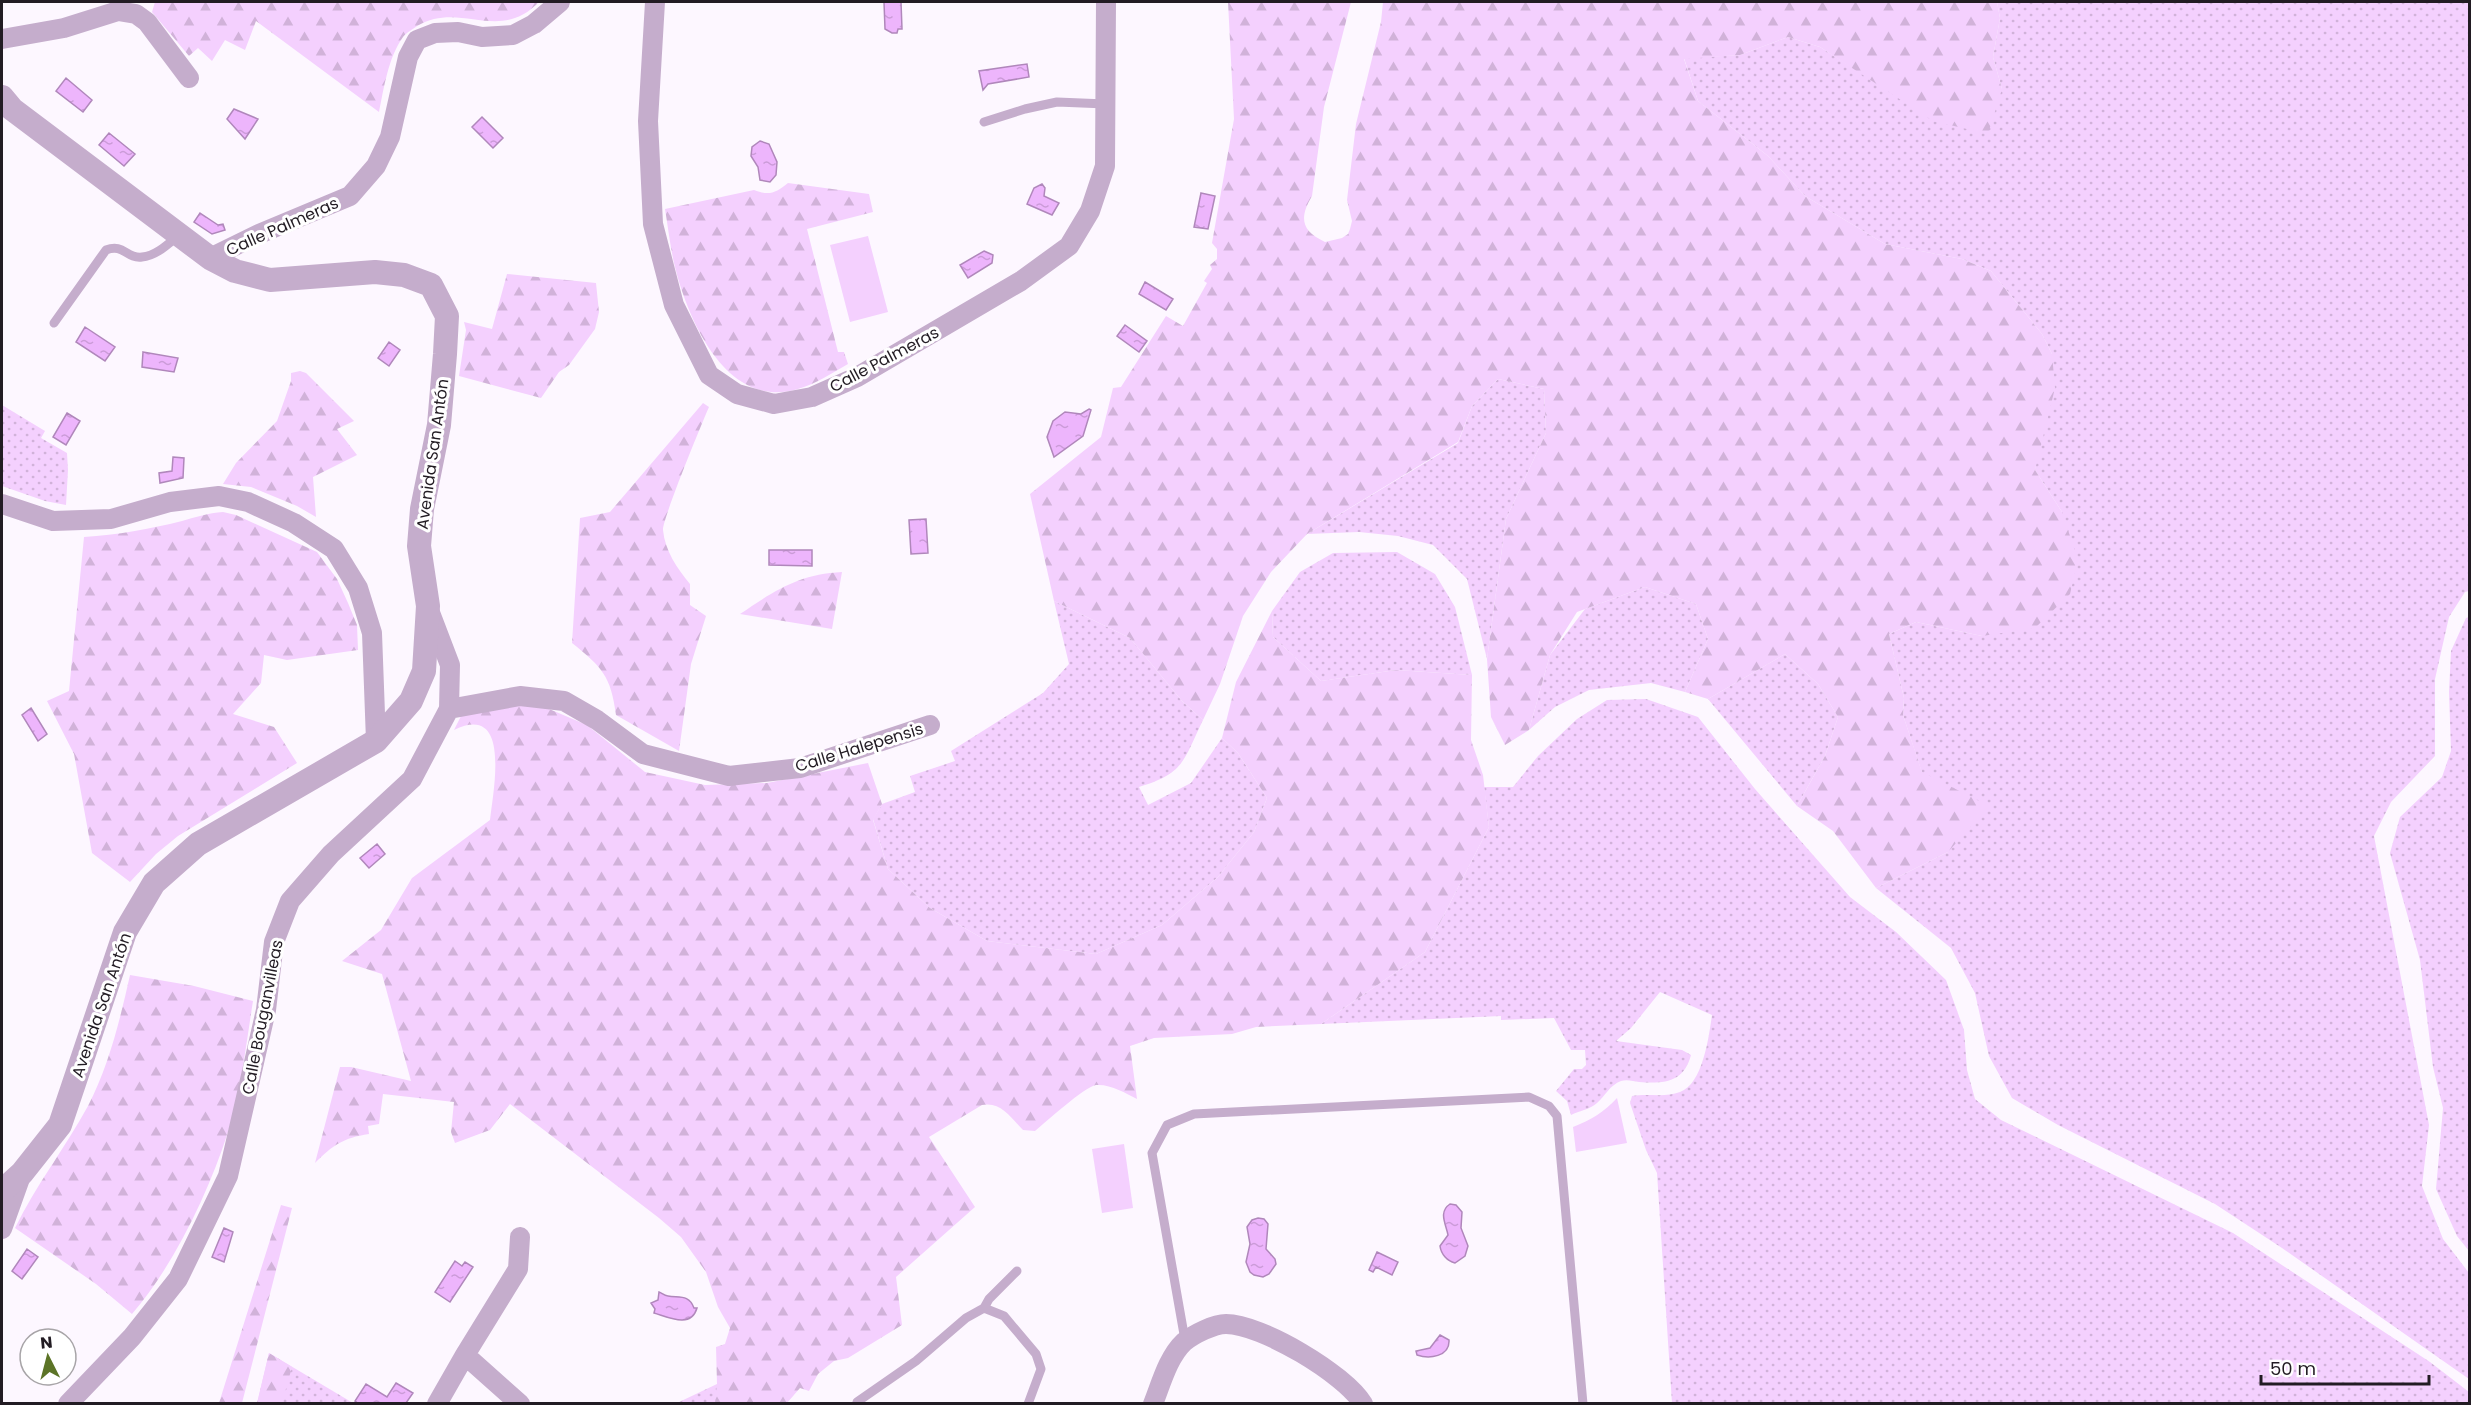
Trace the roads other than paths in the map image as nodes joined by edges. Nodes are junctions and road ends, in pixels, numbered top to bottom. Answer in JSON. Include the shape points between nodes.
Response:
{"nodes":[{"id":1,"x":560,"y":2,"type":"edge"},
{"id":2,"x":655,"y":2,"type":"edge"},
{"id":3,"x":1106,"y":2,"type":"edge"},
{"id":4,"x":2,"y":39,"type":"edge"},
{"id":5,"x":189,"y":78,"type":"dead end"},
{"id":6,"x":2,"y":97,"type":"edge"},
{"id":7,"x":1106,"y":104,"type":"junction"},
{"id":8,"x":984,"y":122,"type":"dead end"},
{"id":9,"x":179,"y":235,"type":"junction"},
{"id":10,"x":210,"y":258,"type":"junction"},
{"id":11,"x":54,"y":322,"type":"dead end"},
{"id":12,"x":2,"y":504,"type":"edge"},
{"id":13,"x":428,"y":606,"type":"junction"},
{"id":14,"x":449,"y":709,"type":"junction"},
{"id":15,"x":930,"y":724,"type":"dead end"},
{"id":16,"x":376,"y":741,"type":"junction"},
{"id":17,"x":22,"y":1173,"type":"junction"},
{"id":18,"x":2,"y":1191,"type":"edge"},
{"id":19,"x":2,"y":1229,"type":"edge"},
{"id":20,"x":520,"y":1237,"type":"dead end"},
{"id":21,"x":1017,"y":1271,"type":"dead end"},
{"id":22,"x":984,"y":1308,"type":"junction"},
{"id":23,"x":1186,"y":1341,"type":"junction"},
{"id":24,"x":465,"y":1355,"type":"junction"},
{"id":25,"x":857,"y":1402,"type":"dead end"},
{"id":26,"x":68,"y":1404,"type":"edge"},
{"id":27,"x":437,"y":1404,"type":"edge"},
{"id":28,"x":520,"y":1404,"type":"edge"},
{"id":29,"x":1028,"y":1404,"type":"edge"},
{"id":30,"x":1153,"y":1404,"type":"edge"},
{"id":31,"x":1363,"y":1404,"type":"edge"},
{"id":32,"x":1583,"y":1404,"type":"edge"}],
"edges":[{"from":1,"to":10,"type":"street","name":"Calle Palmeras","via":[[534,24],[513,35],[435,33],[417,40],[408,57],[390,137],[376,166],[350,196]]},
{"from":2,"to":7,"type":"street","name":"Calle Palmeras","via":[[648,121],[653,224],[674,305],[709,375],[737,394],[774,405],[812,397],[857,377],[1020,281],[1069,246],[1090,211],[1105,166]]},
{"from":3,"to":7,"type":"street","name":"Calle Palmeras"},
{"from":4,"to":5,"type":"street","via":[[64,28],[118,11],[136,14],[147,22]]},
{"from":6,"to":9,"type":"street","name":"Avenida San Antón","via":[[12,109]]},
{"from":7,"to":8,"type":"lane","via":[[1058,102]]},
{"from":9,"to":10,"type":"street","name":"Avenida San Antón"},
{"from":9,"to":11,"type":"lane","via":[[154,254],[141,258],[114,247],[106,250]]},
{"from":10,"to":13,"type":"street","name":"Avenida San Antón","via":[[235,271],[270,280],[375,272],[404,275],[431,285],[447,316],[439,425],[422,509],[419,546]]},
{"from":12,"to":16,"type":"street","via":[[53,520],[111,519],[170,502],[219,496],[248,502],[334,549],[358,588],[372,633]]},
{"from":13,"to":14,"type":"street","name":"Calle Bouganvilleas","via":[[450,665]]},
{"from":13,"to":16,"type":"street","name":"Avenida San Antón","via":[[424,671],[411,701]]},
{"from":14,"to":15,"type":"street","name":"Calle Halepensis","via":[[520,696],[564,700],[643,754],[729,776],[800,768]]},
{"from":14,"to":26,"type":"street","name":"Calle Bouganvilleas","via":[[412,779],[331,854],[290,901],[274,942],[266,1010],[228,1176],[177,1280],[132,1337]]},
{"from":16,"to":17,"type":"street","name":"Avenida San Antón","via":[[198,844],[154,883],[125,932],[60,1125]]},
{"from":17,"to":18,"type":"street","name":"Avenida San Antón"},
{"from":17,"to":19,"type":"street"},
{"from":20,"to":24,"type":"street","via":[[518,1269]]},
{"from":21,"to":22,"type":"lane"},
{"from":22,"to":25,"type":"lane"},
{"from":22,"to":29,"type":"lane","via":[[1004,1316],[1036,1354],[1041,1369]]},
{"from":23,"to":30,"type":"street","via":[[1173,1358]]},
{"from":23,"to":31,"type":"street","via":[[1225,1324],[1249,1328],[1341,1378]]},
{"from":23,"to":32,"type":"lane","via":[[1152,1153],[1167,1125],[1194,1114],[1529,1097],[1549,1106],[1557,1116]]},
{"from":24,"to":27,"type":"street"},
{"from":24,"to":28,"type":"street"}]}
